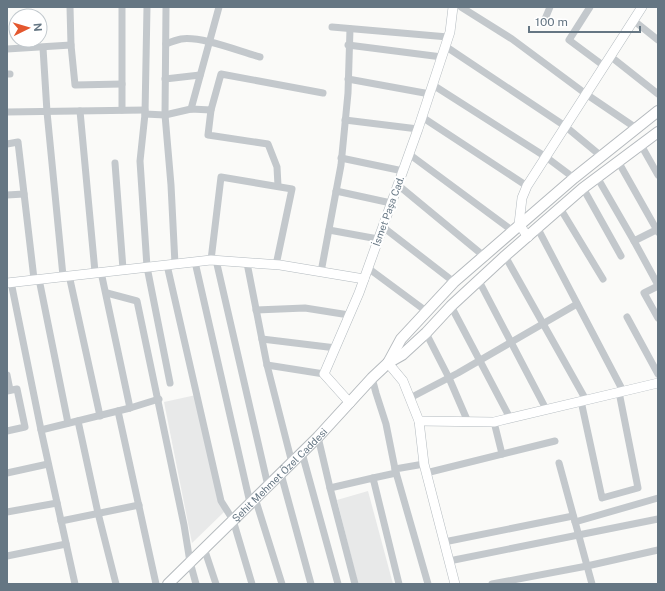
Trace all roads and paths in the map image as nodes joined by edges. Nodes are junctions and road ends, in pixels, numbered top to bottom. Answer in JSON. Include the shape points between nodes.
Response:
{"nodes":[{"id":1,"x":70,"y":7,"type":"edge"},
{"id":2,"x":122,"y":7,"type":"edge"},
{"id":3,"x":147,"y":7,"type":"edge"},
{"id":4,"x":166,"y":7,"type":"edge"},
{"id":5,"x":219,"y":7,"type":"edge"},
{"id":6,"x":453,"y":7,"type":"edge"},
{"id":7,"x":461,"y":7,"type":"edge"},
{"id":8,"x":550,"y":7,"type":"edge"},
{"id":9,"x":590,"y":7,"type":"edge"},
{"id":10,"x":642,"y":7,"type":"edge"},
{"id":11,"x":545,"y":19,"type":"dead end"},
{"id":12,"x":633,"y":20,"type":"junction"},
{"id":13,"x":332,"y":27,"type":"dead end"},
{"id":14,"x":350,"y":29,"type":"junction"},
{"id":15,"x":658,"y":40,"type":"edge"},
{"id":16,"x":209,"y":42,"type":"junction"},
{"id":17,"x":447,"y":42,"type":"junction"},
{"id":18,"x":166,"y":44,"type":"junction"},
{"id":19,"x":71,"y":45,"type":"junction"},
{"id":20,"x":348,"y":45,"type":"junction"},
{"id":21,"x":48,"y":47,"type":"edge"},
{"id":22,"x":43,"y":48,"type":"joint"},
{"id":23,"x":7,"y":49,"type":"edge"},
{"id":24,"x":610,"y":56,"type":"junction"},
{"id":25,"x":260,"y":57,"type":"dead end"},
{"id":26,"x":442,"y":57,"type":"junction"},
{"id":27,"x":604,"y":66,"type":"junction"},
{"id":28,"x":200,"y":75,"type":"junction"},
{"id":29,"x":165,"y":79,"type":"junction"},
{"id":30,"x":348,"y":79,"type":"junction"},
{"id":31,"x":122,"y":84,"type":"junction"},
{"id":32,"x":433,"y":85,"type":"junction"},
{"id":33,"x":323,"y":93,"type":"dead end"},
{"id":34,"x":430,"y":94,"type":"junction"},
{"id":35,"x":586,"y":94,"type":"junction"},
{"id":36,"x":658,"y":94,"type":"edge"},
{"id":37,"x":190,"y":109,"type":"junction"},
{"id":38,"x":122,"y":110,"type":"junction"},
{"id":39,"x":211,"y":110,"type":"junction"},
{"id":40,"x":80,"y":111,"type":"junction"},
{"id":41,"x":658,"y":111,"type":"edge"},
{"id":42,"x":7,"y":112,"type":"edge"},
{"id":43,"x":47,"y":112,"type":"junction"},
{"id":44,"x":145,"y":112,"type":"junction"},
{"id":45,"x":165,"y":115,"type":"junction"},
{"id":46,"x":422,"y":117,"type":"junction"},
{"id":47,"x":345,"y":120,"type":"junction"},
{"id":48,"x":565,"y":126,"type":"junction"},
{"id":49,"x":636,"y":128,"type":"junction"},
{"id":50,"x":418,"y":129,"type":"junction"},
{"id":51,"x":658,"y":132,"type":"edge"},
{"id":52,"x":7,"y":144,"type":"edge"},
{"id":53,"x":641,"y":145,"type":"junction"},
{"id":54,"x":409,"y":154,"type":"junction"},
{"id":55,"x":601,"y":156,"type":"junction"},
{"id":56,"x":341,"y":158,"type":"junction"},
{"id":57,"x":546,"y":158,"type":"junction"},
{"id":58,"x":115,"y":163,"type":"dead end"},
{"id":59,"x":618,"y":163,"type":"junction"},
{"id":60,"x":403,"y":171,"type":"junction"},
{"id":61,"x":658,"y":175,"type":"edge"},
{"id":62,"x":597,"y":177,"type":"junction"},
{"id":63,"x":574,"y":178,"type":"junction"},
{"id":64,"x":398,"y":185,"type":"junction"},
{"id":65,"x":278,"y":186,"type":"junction"},
{"id":66,"x":527,"y":186,"type":"junction"},
{"id":67,"x":583,"y":188,"type":"junction"},
{"id":68,"x":336,"y":191,"type":"junction"},
{"id":69,"x":24,"y":194,"type":"junction"},
{"id":70,"x":7,"y":195,"type":"edge"},
{"id":71,"x":392,"y":203,"type":"junction"},
{"id":72,"x":521,"y":208,"type":"junction"},
{"id":73,"x":560,"y":208,"type":"junction"},
{"id":74,"x":530,"y":216,"type":"junction"},
{"id":75,"x":383,"y":228,"type":"junction"},
{"id":76,"x":516,"y":228,"type":"junction"},
{"id":77,"x":538,"y":229,"type":"junction"},
{"id":78,"x":329,"y":230,"type":"junction"},
{"id":79,"x":658,"y":230,"type":"edge"},
{"id":80,"x":528,"y":237,"type":"junction"},
{"id":81,"x":378,"y":239,"type":"junction"},
{"id":82,"x":634,"y":241,"type":"junction"},
{"id":83,"x":505,"y":256,"type":"junction"},
{"id":84,"x":621,"y":256,"type":"dead end"},
{"id":85,"x":485,"y":257,"type":"junction"},
{"id":86,"x":213,"y":260,"type":"junction"},
{"id":87,"x":195,"y":262,"type":"junction"},
{"id":88,"x":247,"y":263,"type":"junction"},
{"id":89,"x":171,"y":264,"type":"junction"},
{"id":90,"x":276,"y":265,"type":"junction"},
{"id":91,"x":146,"y":267,"type":"junction"},
{"id":92,"x":368,"y":268,"type":"junction"},
{"id":93,"x":123,"y":269,"type":"junction"},
{"id":94,"x":98,"y":272,"type":"junction"},
{"id":95,"x":321,"y":272,"type":"junction"},
{"id":96,"x":66,"y":276,"type":"junction"},
{"id":97,"x":37,"y":279,"type":"junction"},
{"id":98,"x":364,"y":279,"type":"junction"},
{"id":99,"x":603,"y":279,"type":"dead end"},
{"id":100,"x":479,"y":281,"type":"junction"},
{"id":101,"x":454,"y":282,"type":"junction"},
{"id":102,"x":9,"y":283,"type":"edge"},
{"id":103,"x":658,"y":285,"type":"edge"},
{"id":104,"x":106,"y":293,"type":"junction"},
{"id":105,"x":577,"y":304,"type":"junction"},
{"id":106,"x":451,"y":306,"type":"junction"},
{"id":107,"x":256,"y":310,"type":"junction"},
{"id":108,"x":426,"y":311,"type":"junction"},
{"id":109,"x":349,"y":316,"type":"junction"},
{"id":110,"x":626,"y":317,"type":"dead end"},
{"id":111,"x":658,"y":318,"type":"edge"},
{"id":112,"x":544,"y":324,"type":"junction"},
{"id":113,"x":426,"y":333,"type":"junction"},
{"id":114,"x":262,"y":339,"type":"junction"},
{"id":115,"x":511,"y":342,"type":"junction"},
{"id":116,"x":336,"y":348,"type":"junction"},
{"id":117,"x":480,"y":360,"type":"junction"},
{"id":118,"x":388,"y":363,"type":"junction"},
{"id":119,"x":267,"y":365,"type":"junction"},
{"id":120,"x":324,"y":374,"type":"junction"},
{"id":121,"x":7,"y":375,"type":"edge"},
{"id":122,"x":372,"y":378,"type":"junction"},
{"id":123,"x":449,"y":378,"type":"junction"},
{"id":124,"x":658,"y":382,"type":"edge"},
{"id":125,"x":170,"y":383,"type":"dead end"},
{"id":126,"x":9,"y":390,"type":"edge"},
{"id":127,"x":621,"y":391,"type":"junction"},
{"id":128,"x":410,"y":398,"type":"junction"},
{"id":129,"x":159,"y":399,"type":"junction"},
{"id":130,"x":584,"y":400,"type":"junction"},
{"id":131,"x":350,"y":403,"type":"junction"},
{"id":132,"x":130,"y":408,"type":"junction"},
{"id":133,"x":546,"y":409,"type":"junction"},
{"id":134,"x":118,"y":411,"type":"junction"},
{"id":135,"x":100,"y":416,"type":"junction"},
{"id":136,"x":510,"y":418,"type":"junction"},
{"id":137,"x":78,"y":421,"type":"junction"},
{"id":138,"x":419,"y":421,"type":"junction"},
{"id":139,"x":468,"y":422,"type":"junction"},
{"id":140,"x":494,"y":422,"type":"junction"},
{"id":141,"x":68,"y":423,"type":"junction"},
{"id":142,"x":41,"y":430,"type":"junction"},
{"id":143,"x":7,"y":431,"type":"edge"},
{"id":144,"x":318,"y":437,"type":"junction"},
{"id":145,"x":555,"y":441,"type":"dead end"},
{"id":146,"x":302,"y":453,"type":"junction"},
{"id":147,"x":502,"y":454,"type":"junction"},
{"id":148,"x":292,"y":463,"type":"junction"},
{"id":149,"x":558,"y":463,"type":"dead end"},
{"id":150,"x":48,"y":464,"type":"junction"},
{"id":151,"x":424,"y":464,"type":"junction"},
{"id":152,"x":396,"y":471,"type":"junction"},
{"id":153,"x":7,"y":472,"type":"edge"},
{"id":154,"x":426,"y":473,"type":"junction"},
{"id":155,"x":281,"y":474,"type":"junction"},
{"id":156,"x":372,"y":478,"type":"junction"},
{"id":157,"x":268,"y":486,"type":"junction"},
{"id":158,"x":330,"y":488,"type":"junction"},
{"id":159,"x":658,"y":498,"type":"edge"},
{"id":160,"x":252,"y":500,"type":"junction"},
{"id":161,"x":57,"y":503,"type":"junction"},
{"id":162,"x":139,"y":505,"type":"junction"},
{"id":163,"x":7,"y":512,"type":"edge"},
{"id":164,"x":98,"y":513,"type":"junction"},
{"id":165,"x":574,"y":519,"type":"junction"},
{"id":166,"x":658,"y":519,"type":"edge"},
{"id":167,"x":233,"y":520,"type":"junction"},
{"id":168,"x":61,"y":521,"type":"junction"},
{"id":169,"x":579,"y":536,"type":"junction"},
{"id":170,"x":444,"y":542,"type":"junction"},
{"id":171,"x":66,"y":544,"type":"junction"},
{"id":172,"x":204,"y":548,"type":"junction"},
{"id":173,"x":658,"y":550,"type":"edge"},
{"id":174,"x":7,"y":556,"type":"edge"},
{"id":175,"x":450,"y":561,"type":"junction"},
{"id":176,"x":190,"y":562,"type":"junction"},
{"id":177,"x":587,"y":566,"type":"junction"},
{"id":178,"x":75,"y":584,"type":"edge"},
{"id":179,"x":116,"y":584,"type":"edge"},
{"id":180,"x":156,"y":584,"type":"edge"},
{"id":181,"x":168,"y":584,"type":"edge"},
{"id":182,"x":196,"y":584,"type":"edge"},
{"id":183,"x":216,"y":584,"type":"edge"},
{"id":184,"x":252,"y":584,"type":"edge"},
{"id":185,"x":282,"y":584,"type":"edge"},
{"id":186,"x":311,"y":584,"type":"edge"},
{"id":187,"x":338,"y":584,"type":"edge"},
{"id":188,"x":356,"y":584,"type":"edge"},
{"id":189,"x":399,"y":584,"type":"edge"},
{"id":190,"x":428,"y":584,"type":"edge"},
{"id":191,"x":455,"y":584,"type":"edge"},
{"id":192,"x":492,"y":584,"type":"edge"},
{"id":193,"x":592,"y":584,"type":"edge"}],
"edges":[{"from":1,"to":19,"type":"street"},
{"from":2,"to":31,"type":"street"},
{"from":3,"to":44,"type":"street"},
{"from":4,"to":18,"type":"street"},
{"from":5,"to":16,"type":"street"},
{"from":6,"to":17,"type":"street","name":"İsmet Paşa Cad."},
{"from":7,"to":35,"type":"street","via":[[512,39]]},
{"from":8,"to":11,"type":"street"},
{"from":9,"to":27,"type":"street","via":[[569,40]]},
{"from":10,"to":12,"type":"street"},
{"from":12,"to":15,"type":"street"},
{"from":12,"to":24,"type":"street"},
{"from":13,"to":14,"type":"street"},
{"from":14,"to":17,"type":"street"},
{"from":14,"to":20,"type":"street"},
{"from":16,"to":18,"type":"street","via":[[180,39]]},
{"from":16,"to":25,"type":"street"},
{"from":16,"to":28,"type":"street"},
{"from":17,"to":26,"type":"street","name":"İsmet Paşa Cad."},
{"from":17,"to":48,"type":"street"},
{"from":18,"to":29,"type":"street"},
{"from":19,"to":21,"type":"street"},
{"from":19,"to":31,"type":"street","via":[[75,85]]},
{"from":20,"to":26,"type":"street"},
{"from":20,"to":30,"type":"street"},
{"from":22,"to":23,"type":"street"},
{"from":22,"to":43,"type":"street"},
{"from":24,"to":27,"type":"street"},
{"from":24,"to":36,"type":"street"},
{"from":26,"to":32,"type":"street","name":"İsmet Paşa Cad."},
{"from":27,"to":35,"type":"street"},
{"from":28,"to":29,"type":"street"},
{"from":28,"to":37,"type":"street"},
{"from":29,"to":45,"type":"street"},
{"from":30,"to":34,"type":"street"},
{"from":30,"to":47,"type":"street"},
{"from":31,"to":38,"type":"street"},
{"from":32,"to":34,"type":"street","name":"İsmet Paşa Cad."},
{"from":32,"to":57,"type":"street"},
{"from":33,"to":39,"type":"street","via":[[221,74]]},
{"from":34,"to":46,"type":"street","name":"İsmet Paşa Cad."},
{"from":35,"to":48,"type":"street"},
{"from":35,"to":49,"type":"street"},
{"from":37,"to":39,"type":"street"},
{"from":37,"to":45,"type":"street"},
{"from":38,"to":40,"type":"street"},
{"from":38,"to":44,"type":"street"},
{"from":39,"to":65,"type":"street","via":[[208,135],[268,144],[278,167]]},
{"from":40,"to":43,"type":"street"},
{"from":40,"to":94,"type":"street"},
{"from":41,"to":49,"type":"main road"},
{"from":42,"to":43,"type":"street"},
{"from":43,"to":96,"type":"street"},
{"from":44,"to":45,"type":"street"},
{"from":44,"to":91,"type":"street","via":[[140,161]]},
{"from":45,"to":89,"type":"street","via":[[171,184]]},
{"from":46,"to":50,"type":"street","name":"İsmet Paşa Cad."},
{"from":46,"to":66,"type":"street"},
{"from":47,"to":50,"type":"street"},
{"from":47,"to":56,"type":"street"},
{"from":48,"to":55,"type":"street"},
{"from":48,"to":57,"type":"street"},
{"from":49,"to":55,"type":"main road"},
{"from":50,"to":54,"type":"street","name":"İsmet Paşa Cad."},
{"from":51,"to":53,"type":"main road"},
{"from":52,"to":69,"type":"street","via":[[18,142]]},
{"from":53,"to":59,"type":"main road"},
{"from":53,"to":61,"type":"street"},
{"from":54,"to":60,"type":"street","name":"İsmet Paşa Cad."},
{"from":54,"to":76,"type":"street"},
{"from":55,"to":63,"type":"main road"},
{"from":56,"to":60,"type":"street"},
{"from":56,"to":68,"type":"street"},
{"from":57,"to":63,"type":"street"},
{"from":57,"to":66,"type":"street"},
{"from":58,"to":93,"type":"street"},
{"from":59,"to":62,"type":"main road"},
{"from":59,"to":79,"type":"street"},
{"from":60,"to":64,"type":"street","name":"İsmet Paşa Cad."},
{"from":62,"to":67,"type":"main road"},
{"from":62,"to":82,"type":"street"},
{"from":63,"to":74,"type":"main road"},
{"from":64,"to":71,"type":"street","name":"İsmet Paşa Cad."},
{"from":64,"to":85,"type":"street"},
{"from":65,"to":86,"type":"street","via":[[221,177]]},
{"from":65,"to":90,"type":"street","via":[[292,189]]},
{"from":66,"to":72,"type":"street"},
{"from":67,"to":73,"type":"main road"},
{"from":67,"to":84,"type":"street"},
{"from":68,"to":71,"type":"street"},
{"from":68,"to":78,"type":"street"},
{"from":69,"to":70,"type":"street"},
{"from":69,"to":97,"type":"street"},
{"from":71,"to":75,"type":"street","name":"İsmet Paşa Cad."},
{"from":72,"to":74,"type":"street"},
{"from":72,"to":76,"type":"street"},
{"from":73,"to":77,"type":"main road"},
{"from":73,"to":99,"type":"street"},
{"from":74,"to":76,"type":"main road"},
{"from":74,"to":77,"type":"street"},
{"from":75,"to":81,"type":"street","name":"İsmet Paşa Cad."},
{"from":75,"to":101,"type":"street"},
{"from":76,"to":80,"type":"street"},
{"from":76,"to":85,"type":"main road"},
{"from":77,"to":80,"type":"main road"},
{"from":77,"to":105,"type":"street"},
{"from":78,"to":81,"type":"street"},
{"from":78,"to":95,"type":"street"},
{"from":79,"to":82,"type":"street"},
{"from":80,"to":83,"type":"main road"},
{"from":81,"to":92,"type":"street","name":"İsmet Paşa Cad."},
{"from":82,"to":103,"type":"street"},
{"from":83,"to":100,"type":"main road"},
{"from":83,"to":112,"type":"street"},
{"from":85,"to":101,"type":"main road"},
{"from":86,"to":87,"type":"street"},
{"from":86,"to":88,"type":"street"},
{"from":86,"to":157,"type":"street"},
{"from":87,"to":89,"type":"street"},
{"from":87,"to":160,"type":"street"},
{"from":88,"to":90,"type":"street"},
{"from":88,"to":107,"type":"street"},
{"from":89,"to":91,"type":"street"},
{"from":89,"to":167,"type":"street","via":[[221,501]]},
{"from":90,"to":95,"type":"street"},
{"from":91,"to":93,"type":"street"},
{"from":91,"to":125,"type":"street"},
{"from":92,"to":98,"type":"street","name":"İsmet Paşa Cad."},
{"from":92,"to":108,"type":"street"},
{"from":93,"to":94,"type":"street"},
{"from":94,"to":96,"type":"street"},
{"from":94,"to":104,"type":"street"},
{"from":95,"to":98,"type":"street"},
{"from":96,"to":97,"type":"street"},
{"from":96,"to":135,"type":"street"},
{"from":97,"to":102,"type":"street"},
{"from":97,"to":141,"type":"street"},
{"from":98,"to":109,"type":"street","name":"İsmet Paşa Cad."},
{"from":100,"to":106,"type":"main road"},
{"from":100,"to":115,"type":"street"},
{"from":101,"to":108,"type":"main road"},
{"from":102,"to":142,"type":"street"},
{"from":103,"to":111,"type":"street","via":[[644,293]]},
{"from":104,"to":129,"type":"street","via":[[138,301]]},
{"from":104,"to":132,"type":"street"},
{"from":105,"to":112,"type":"street"},
{"from":105,"to":127,"type":"street"},
{"from":106,"to":113,"type":"main road"},
{"from":106,"to":117,"type":"street"},
{"from":107,"to":109,"type":"street","via":[[305,308]]},
{"from":107,"to":114,"type":"street"},
{"from":108,"to":118,"type":"main road","via":[[401,339]]},
{"from":109,"to":116,"type":"street","name":"İsmet Paşa Cad."},
{"from":110,"to":124,"type":"street"},
{"from":112,"to":115,"type":"street"},
{"from":112,"to":130,"type":"street"},
{"from":113,"to":118,"type":"main road","via":[[402,355]]},
{"from":113,"to":123,"type":"street"},
{"from":114,"to":116,"type":"street"},
{"from":114,"to":119,"type":"street"},
{"from":115,"to":117,"type":"street"},
{"from":115,"to":133,"type":"street"},
{"from":116,"to":120,"type":"street","name":"İsmet Paşa Cad."},
{"from":117,"to":123,"type":"street"},
{"from":117,"to":136,"type":"street"},
{"from":118,"to":122,"type":"main road","name":"Şehit Mehmet Özel Caddesi"},
{"from":118,"to":128,"type":"street","via":[[403,381]]},
{"from":119,"to":120,"type":"street"},
{"from":119,"to":148,"type":"street"},
{"from":120,"to":131,"type":"street"},
{"from":121,"to":126,"type":"street"},
{"from":122,"to":131,"type":"main road","name":"Şehit Mehmet Özel Caddesi"},
{"from":122,"to":152,"type":"street","via":[[386,424]]},
{"from":123,"to":128,"type":"street"},
{"from":123,"to":139,"type":"street"},
{"from":124,"to":127,"type":"street"},
{"from":126,"to":143,"type":"street","via":[[18,388],[25,427]]},
{"from":127,"to":130,"type":"street"},
{"from":127,"to":130,"type":"street","via":[[638,488],[602,498]]},
{"from":128,"to":138,"type":"street"},
{"from":129,"to":132,"type":"street"},
{"from":129,"to":176,"type":"street"},
{"from":130,"to":133,"type":"street"},
{"from":131,"to":144,"type":"main road","name":"Şehit Mehmet Özel Caddesi"},
{"from":132,"to":134,"type":"street"},
{"from":133,"to":136,"type":"street"},
{"from":134,"to":135,"type":"street"},
{"from":134,"to":162,"type":"street"},
{"from":135,"to":137,"type":"street"},
{"from":136,"to":140,"type":"street"},
{"from":137,"to":141,"type":"street"},
{"from":137,"to":164,"type":"street"},
{"from":138,"to":139,"type":"street"},
{"from":138,"to":151,"type":"street"},
{"from":139,"to":140,"type":"street"},
{"from":140,"to":147,"type":"street"},
{"from":141,"to":142,"type":"street"},
{"from":142,"to":150,"type":"street"},
{"from":144,"to":146,"type":"main road","name":"Şehit Mehmet Özel Caddesi"},
{"from":144,"to":158,"type":"street"},
{"from":145,"to":147,"type":"street"},
{"from":146,"to":148,"type":"main road","name":"Şehit Mehmet Özel Caddesi"},
{"from":146,"to":187,"type":"street"},
{"from":147,"to":154,"type":"street"},
{"from":148,"to":155,"type":"main road","name":"Şehit Mehmet Özel Caddesi"},
{"from":149,"to":165,"type":"street"},
{"from":150,"to":153,"type":"street"},
{"from":150,"to":161,"type":"street"},
{"from":151,"to":152,"type":"street"},
{"from":151,"to":154,"type":"street"},
{"from":152,"to":156,"type":"street"},
{"from":152,"to":190,"type":"street"},
{"from":154,"to":170,"type":"street"},
{"from":155,"to":157,"type":"main road","name":"Şehit Mehmet Özel Caddesi"},
{"from":155,"to":186,"type":"street"},
{"from":156,"to":158,"type":"street"},
{"from":156,"to":189,"type":"street"},
{"from":157,"to":160,"type":"main road","name":"Şehit Mehmet Özel Caddesi"},
{"from":158,"to":188,"type":"street"},
{"from":159,"to":165,"type":"street"},
{"from":160,"to":167,"type":"main road","name":"Şehit Mehmet Özel Caddesi"},
{"from":160,"to":185,"type":"street"},
{"from":161,"to":163,"type":"street"},
{"from":161,"to":168,"type":"street"},
{"from":162,"to":164,"type":"street"},
{"from":162,"to":180,"type":"street"},
{"from":164,"to":168,"type":"street"},
{"from":164,"to":179,"type":"street"},
{"from":165,"to":169,"type":"street"},
{"from":165,"to":170,"type":"street"},
{"from":166,"to":169,"type":"street"},
{"from":167,"to":172,"type":"main road","name":"Şehit Mehmet Özel Caddesi"},
{"from":167,"to":184,"type":"street"},
{"from":168,"to":171,"type":"street"},
{"from":169,"to":175,"type":"street"},
{"from":169,"to":177,"type":"street"},
{"from":170,"to":175,"type":"street"},
{"from":171,"to":174,"type":"street"},
{"from":171,"to":178,"type":"street"},
{"from":172,"to":176,"type":"main road","name":"Şehit Mehmet Özel Caddesi"},
{"from":172,"to":183,"type":"street"},
{"from":173,"to":177,"type":"street"},
{"from":175,"to":191,"type":"street"},
{"from":176,"to":181,"type":"main road","name":"Şehit Mehmet Özel Caddesi"},
{"from":176,"to":182,"type":"street"},
{"from":177,"to":192,"type":"street"},
{"from":177,"to":193,"type":"street"}]}
